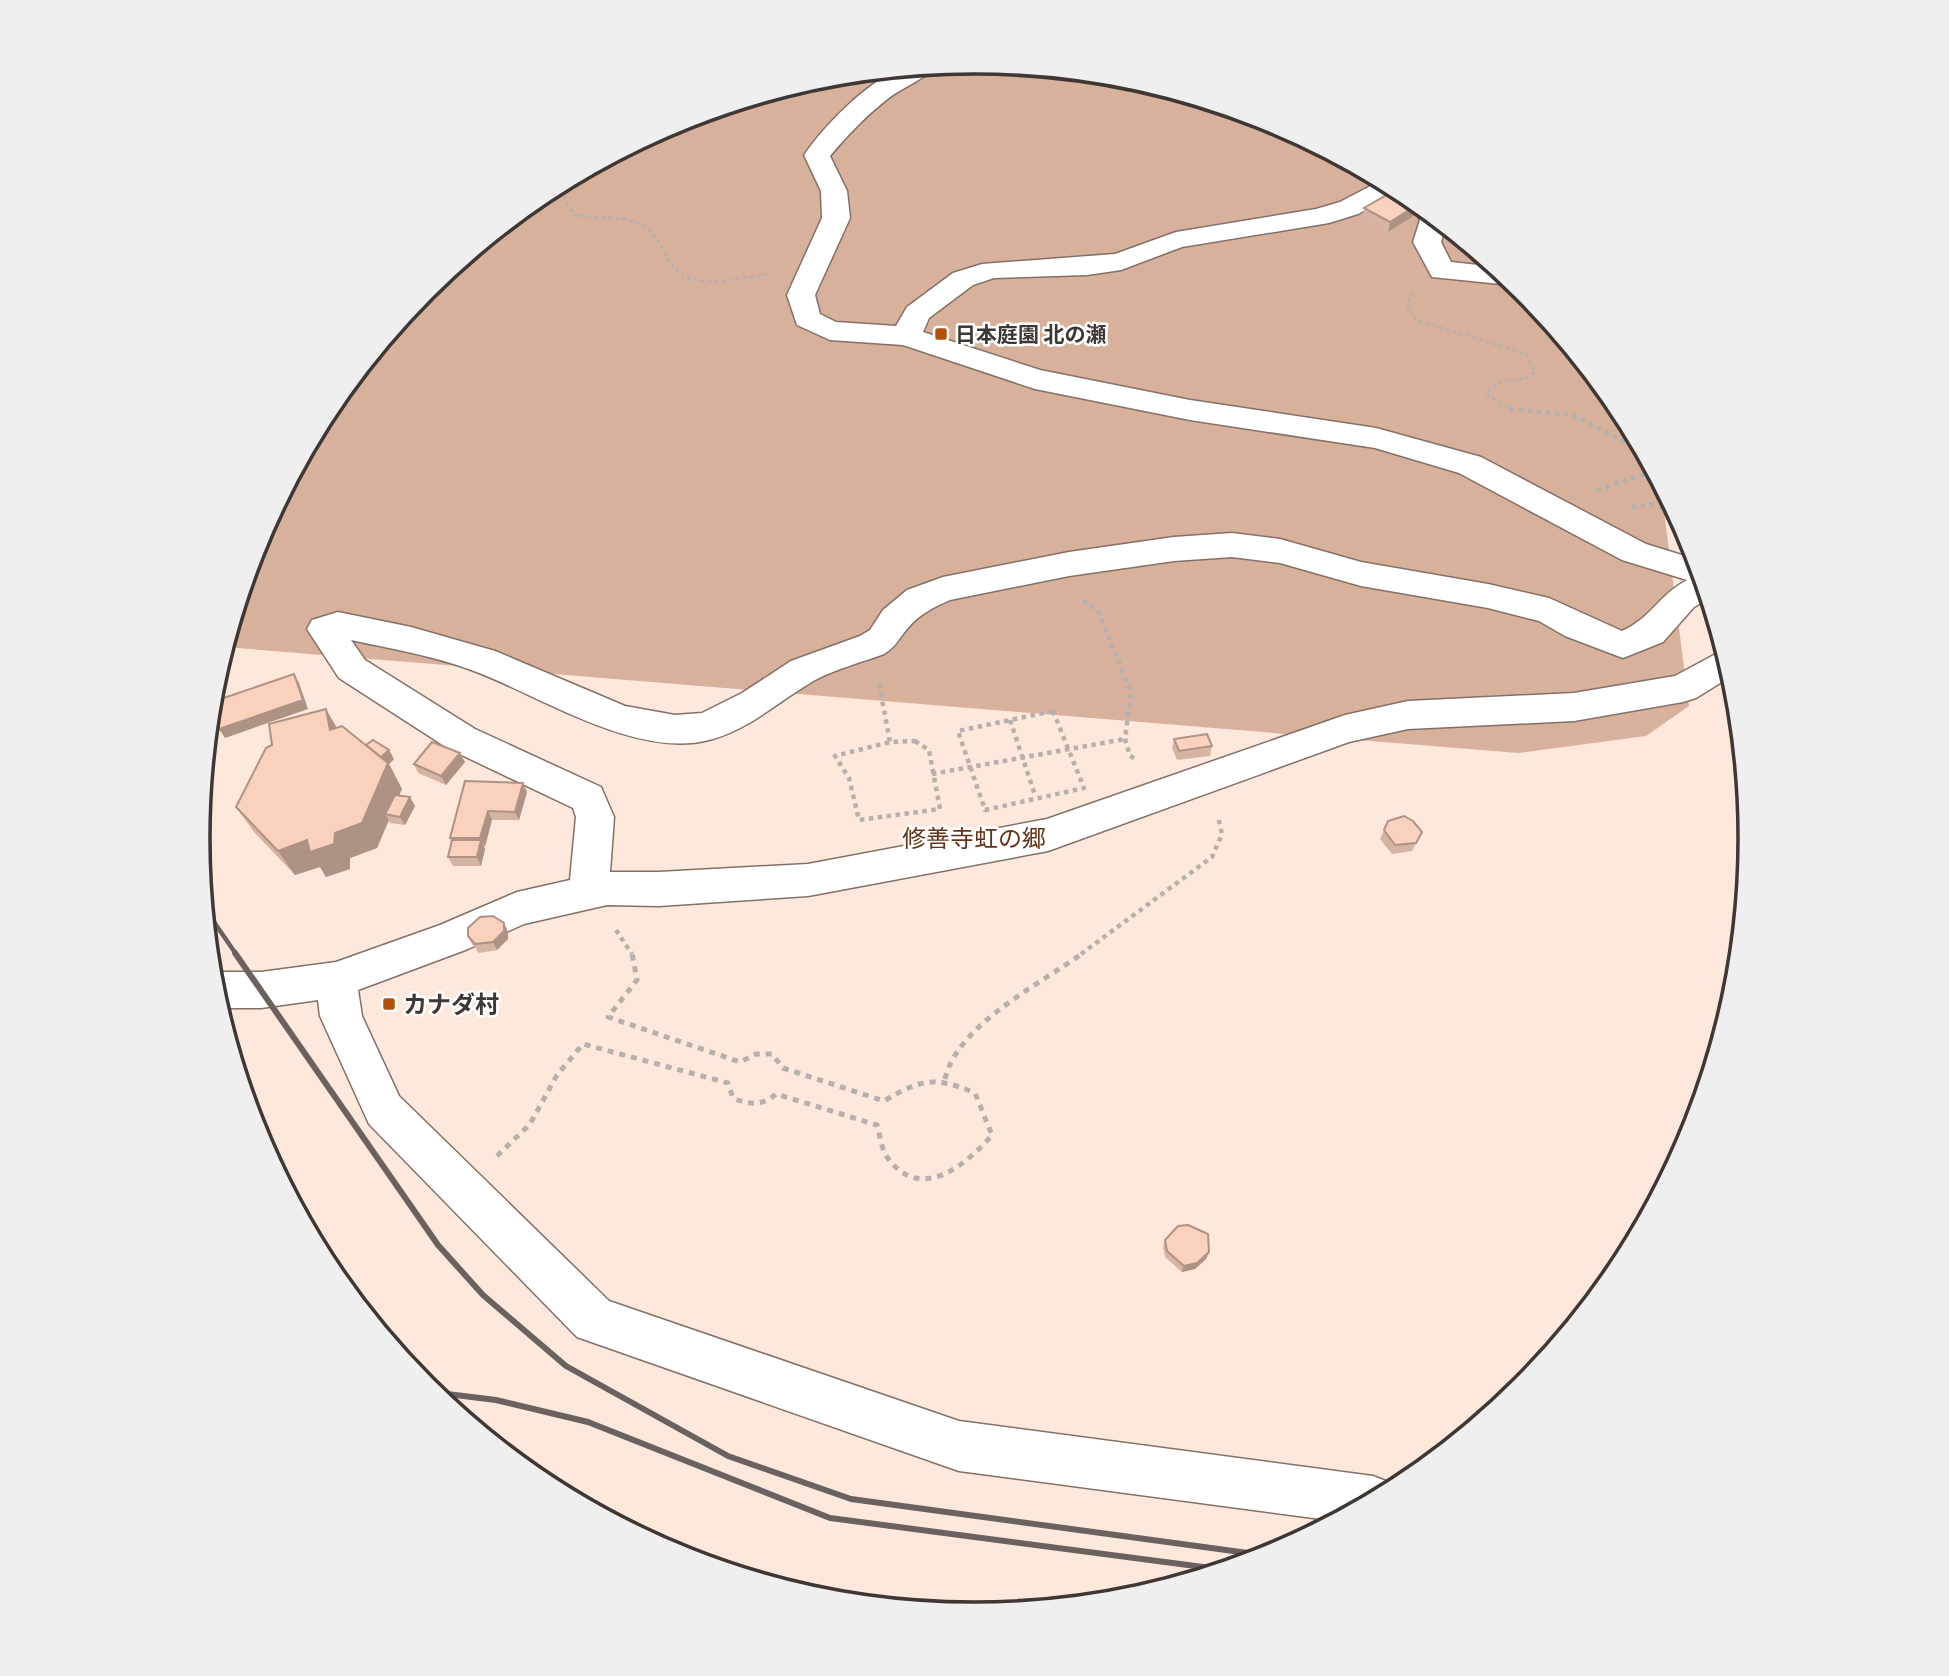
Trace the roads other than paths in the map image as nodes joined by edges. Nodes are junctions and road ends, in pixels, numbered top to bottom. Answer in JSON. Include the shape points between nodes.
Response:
{"nodes":[{"id":1,"x":897,"y":78,"type":"edge"},
{"id":2,"x":1381,"y":191,"type":"edge"},
{"id":3,"x":1432,"y":226,"type":"edge"},
{"id":4,"x":1491,"y":274,"type":"edge"},
{"id":5,"x":906,"y":336,"type":"junction"},
{"id":6,"x":1690,"y":569,"type":"edge"},
{"id":7,"x":1697,"y":590,"type":"edge"},
{"id":8,"x":1719,"y":666,"type":"edge"},
{"id":9,"x":589,"y":893,"type":"junction"},
{"id":10,"x":336,"y":980,"type":"junction"},
{"id":11,"x":226,"y":990,"type":"edge"},
{"id":12,"x":1358,"y":1499,"type":"edge"}],
"edges":[{"from":1,"to":5,"type":"street","via":[[817,155],[834,191],[836,218],[801,295],[807,319],[830,331]]},
{"from":2,"to":5,"type":"street","via":[[1319,217],[1176,240],[1121,262],[992,270],[963,279],[926,306],[917,313]]},
{"from":3,"to":4,"type":"street","via":[[1427,242],[1442,271]]},
{"from":5,"to":6,"type":"street","via":[[1035,379],[1189,410],[1376,438],[1470,465],[1634,552]]},
{"from":7,"to":9,"type":"street","via":[[1682,598],[1651,633],[1623,645],[1549,611],[1361,574],[1280,551],[1232,545],[1174,549],[943,589],[919,599],[872,645],[804,670],[755,703],[707,727],[675,729],[619,719],[483,660],[338,625],[324,629],[352,668],[440,725],[588,798],[596,817]]},
{"from":8,"to":9,"type":"street","via":[[1683,688],[1574,707],[1408,715],[1358,726],[1048,835],[808,880],[607,888]]},
{"from":9,"to":10,"type":"street","via":[[517,909]]},
{"from":10,"to":11,"type":"street"},
{"from":10,"to":12,"type":"street","via":[[341,1016],[384,1110],[594,1320],[959,1446]]}]}
